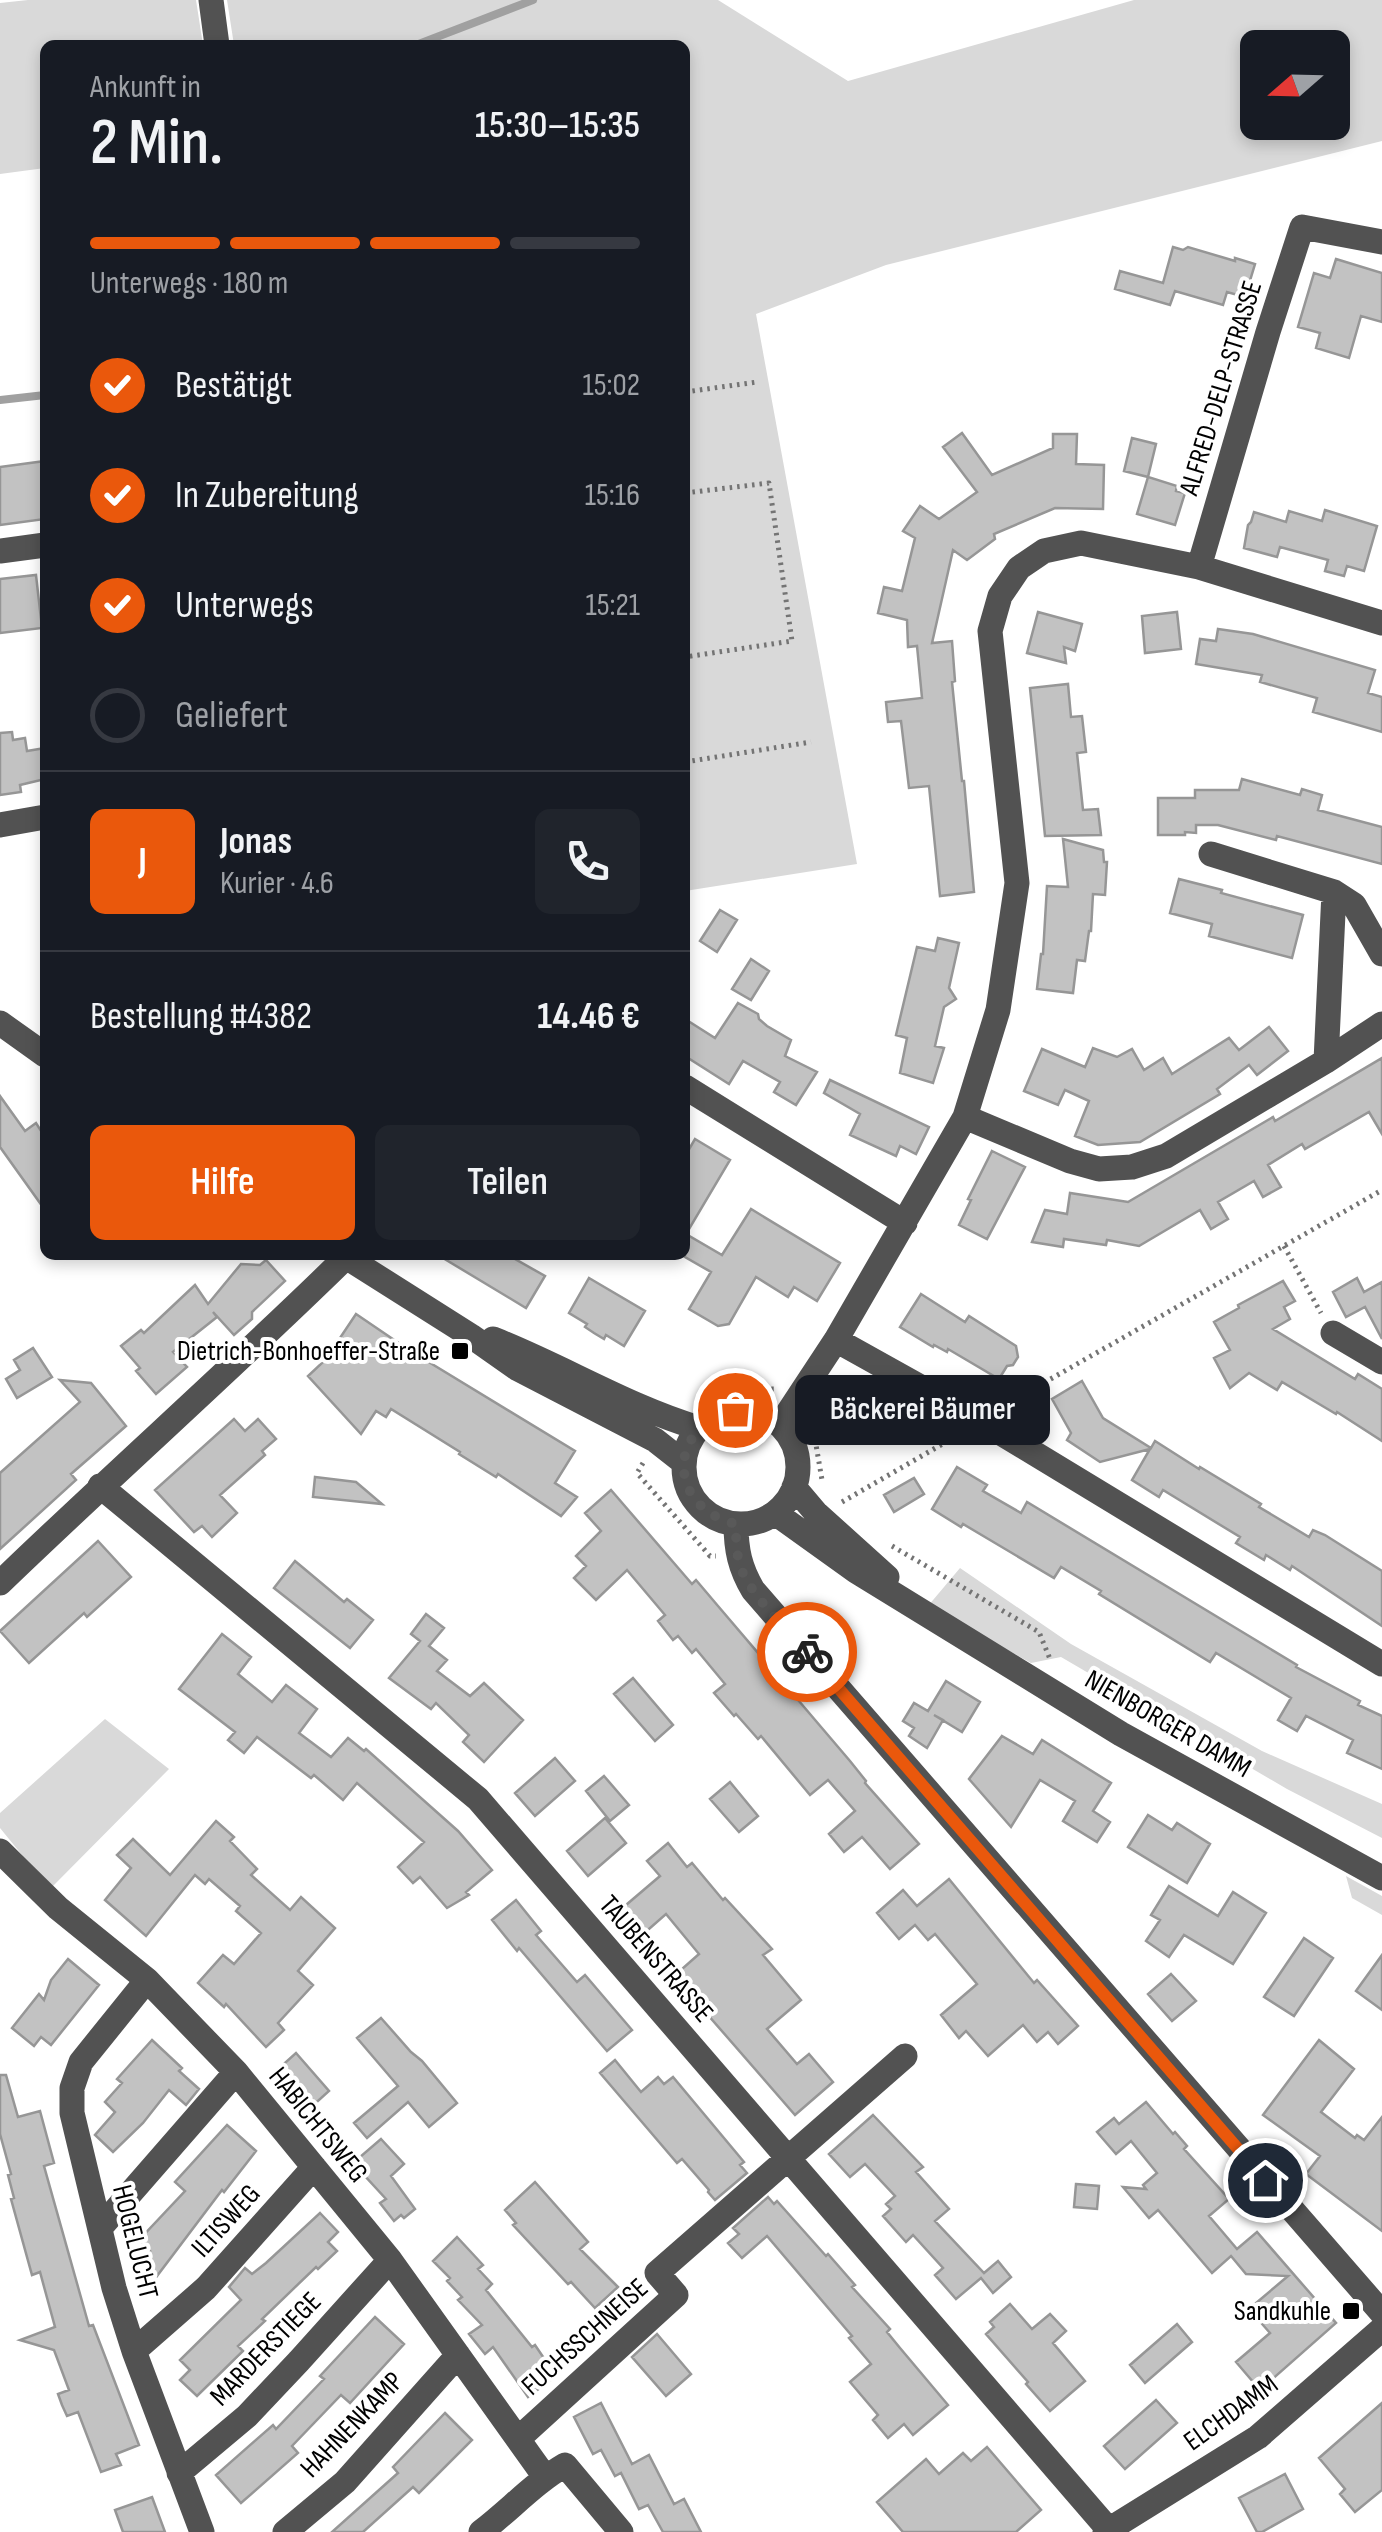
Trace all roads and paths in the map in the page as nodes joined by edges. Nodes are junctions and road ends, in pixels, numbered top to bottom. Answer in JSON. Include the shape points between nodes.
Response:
{"nodes":[{"id":1,"x":211,"y":0,"type":"edge"},
{"id":2,"x":216,"y":40,"type":"edge"},
{"id":3,"x":1382,"y":242,"type":"edge"},
{"id":4,"x":757,"y":382,"type":"dead end"},
{"id":5,"x":690,"y":391,"type":"edge"},
{"id":6,"x":690,"y":492,"type":"edge"},
{"id":7,"x":40,"y":546,"type":"edge"},
{"id":8,"x":0,"y":550,"type":"edge"},
{"id":9,"x":1199,"y":568,"type":"junction"},
{"id":10,"x":1382,"y":623,"type":"edge"},
{"id":11,"x":690,"y":656,"type":"edge"},
{"id":12,"x":811,"y":742,"type":"dead end"},
{"id":13,"x":690,"y":761,"type":"edge"},
{"id":14,"x":40,"y":818,"type":"edge"},
{"id":15,"x":0,"y":825,"type":"edge"},
{"id":16,"x":1212,"y":854,"type":"dead end"},
{"id":17,"x":1334,"y":892,"type":"junction"},
{"id":18,"x":1382,"y":954,"type":"edge"},
{"id":19,"x":0,"y":1023,"type":"edge"},
{"id":20,"x":1382,"y":1024,"type":"edge"},
{"id":21,"x":40,"y":1051,"type":"edge"},
{"id":22,"x":1326,"y":1061,"type":"junction"},
{"id":23,"x":690,"y":1090,"type":"edge"},
{"id":24,"x":965,"y":1117,"type":"junction"},
{"id":25,"x":1382,"y":1190,"type":"edge"},
{"id":26,"x":905,"y":1224,"type":"junction"},
{"id":27,"x":1284,"y":1246,"type":"junction"},
{"id":28,"x":340,"y":1260,"type":"edge"},
{"id":29,"x":350,"y":1260,"type":"edge"},
{"id":30,"x":1332,"y":1333,"type":"joint"},
{"id":31,"x":471,"y":1336,"type":"junction"},
{"id":32,"x":836,"y":1340,"type":"junction"},
{"id":33,"x":1382,"y":1362,"type":"edge"},
{"id":34,"x":797,"y":1401,"type":"junction"},
{"id":35,"x":668,"y":1418,"type":"junction"},
{"id":36,"x":976,"y":1418,"type":"junction"},
{"id":37,"x":780,"y":1425,"type":"junction"},
{"id":38,"x":699,"y":1428,"type":"junction"},
{"id":39,"x":655,"y":1440,"type":"junction"},
{"id":40,"x":683,"y":1462,"type":"junction"},
{"id":41,"x":100,"y":1486,"type":"junction"},
{"id":42,"x":794,"y":1487,"type":"junction"},
{"id":43,"x":821,"y":1506,"type":"junction"},
{"id":44,"x":775,"y":1513,"type":"junction"},
{"id":45,"x":736,"y":1524,"type":"junction"},
{"id":46,"x":887,"y":1544,"type":"dead end"},
{"id":47,"x":738,"y":1556,"type":"junction"},
{"id":48,"x":0,"y":1583,"type":"edge"},
{"id":49,"x":927,"y":1616,"type":"junction"},
{"id":50,"x":1052,"y":1663,"type":"dead end"},
{"id":51,"x":1382,"y":1664,"type":"edge"},
{"id":52,"x":0,"y":1851,"type":"edge"},
{"id":53,"x":1382,"y":1878,"type":"edge"},
{"id":54,"x":147,"y":1980,"type":"junction"},
{"id":55,"x":905,"y":2056,"type":"dead end"},
{"id":56,"x":236,"y":2072,"type":"junction"},
{"id":57,"x":788,"y":2159,"type":"junction"},
{"id":58,"x":314,"y":2167,"type":"junction"},
{"id":59,"x":100,"y":2228,"type":"junction"},
{"id":60,"x":390,"y":2260,"type":"junction"},
{"id":61,"x":1382,"y":2313,"type":"edge"},
{"id":62,"x":1382,"y":2329,"type":"edge"},
{"id":63,"x":134,"y":2351,"type":"junction"},
{"id":64,"x":458,"y":2355,"type":"junction"},
{"id":65,"x":518,"y":2439,"type":"junction"},
{"id":66,"x":179,"y":2474,"type":"junction"},
{"id":67,"x":544,"y":2476,"type":"junction"},
{"id":68,"x":1107,"y":2531,"type":"edge"},
{"id":69,"x":202,"y":2532,"type":"edge"},
{"id":70,"x":285,"y":2532,"type":"edge"},
{"id":71,"x":481,"y":2532,"type":"edge"},
{"id":72,"x":621,"y":2532,"type":"edge"}],
"edges":[{"from":1,"to":2,"type":"street"},
{"from":3,"to":9,"type":"street","name":"ALFRED-DELP-STRASSE","via":[[1302,227]]},
{"from":4,"to":5,"type":"path"},
{"from":6,"to":11,"type":"path","via":[[769,482],[792,640]]},
{"from":7,"to":8,"type":"street"},
{"from":9,"to":10,"type":"street"},
{"from":9,"to":24,"type":"street","via":[[1081,543],[1044,551],[1019,568],[1000,596],[990,631],[1017,883],[998,1010]]},
{"from":12,"to":13,"type":"path"},
{"from":14,"to":15,"type":"street"},
{"from":16,"to":17,"type":"street"},
{"from":17,"to":18,"type":"street","via":[[1354,905]]},
{"from":17,"to":22,"type":"street"},
{"from":19,"to":21,"type":"street"},
{"from":20,"to":22,"type":"street"},
{"from":22,"to":24,"type":"street","via":[[1166,1156],[1132,1166],[1099,1170]]},
{"from":23,"to":26,"type":"street"},
{"from":24,"to":26,"type":"street"},
{"from":25,"to":27,"type":"path"},
{"from":26,"to":32,"type":"street"},
{"from":27,"to":30,"type":"path"},
{"from":27,"to":36,"type":"path"},
{"from":28,"to":41,"type":"street"},
{"from":29,"to":31,"type":"street"},
{"from":30,"to":33,"type":"street"},
{"from":31,"to":35,"type":"street","via":[[493,1339]]},
{"from":31,"to":39,"type":"street","via":[[518,1369]]},
{"from":32,"to":34,"type":"street"},
{"from":32,"to":36,"type":"street"},
{"from":34,"to":35,"type":"path","via":[[782,1388],[731,1390],[678,1402]]},
{"from":34,"to":37,"type":"street"},
{"from":34,"to":43,"type":"path","via":[[816,1416]]},
{"from":35,"to":38,"type":"street"},
{"from":36,"to":43,"type":"path","via":[[954,1438],[835,1506]]},
{"from":36,"to":51,"type":"street"},
{"from":37,"to":38,"type":"street","via":[[735,1410]]},
{"from":37,"to":42,"type":"street","via":[[796,1453]]},
{"from":38,"to":40,"type":"street"},
{"from":39,"to":40,"type":"street"},
{"from":39,"to":47,"type":"path","via":[[637,1473],[710,1556]]},
{"from":40,"to":45,"type":"street","via":[[684,1480],[703,1510]]},
{"from":41,"to":48,"type":"street"},
{"from":41,"to":57,"type":"street","name":"TAUBENSTRASSE","via":[[478,1799]]},
{"from":42,"to":43,"type":"street","name":"NIENBORGER DAMM"},
{"from":42,"to":44,"type":"street"},
{"from":43,"to":49,"type":"street","name":"NIENBORGER DAMM"},
{"from":44,"to":45,"type":"street"},
{"from":44,"to":49,"type":"street","name":"NIENBORGER DAMM"},
{"from":45,"to":47,"type":"street"},
{"from":46,"to":50,"type":"path","via":[[1039,1632]]},
{"from":47,"to":61,"type":"street","via":[[754,1590]]},
{"from":49,"to":53,"type":"street","name":"NIENBORGER DAMM","via":[[1121,1734]]},
{"from":52,"to":54,"type":"street","name":"HABICHTSWEG"},
{"from":54,"to":56,"type":"street","name":"HABICHTSWEG"},
{"from":54,"to":59,"type":"street","name":"HOGELUCHT","via":[[82,2062],[72,2088]]},
{"from":55,"to":57,"type":"street"},
{"from":56,"to":58,"type":"street","name":"HABICHTSWEG"},
{"from":56,"to":59,"type":"street"},
{"from":57,"to":65,"type":"street","name":"FUCHSSCHNEISE","via":[[656,2273],[676,2295]]},
{"from":57,"to":68,"type":"street","name":"TAUBENSTRASSE"},
{"from":58,"to":60,"type":"street","name":"HABICHTSWEG"},
{"from":58,"to":63,"type":"street","name":"ILTISWEG","via":[[206,2288]]},
{"from":59,"to":63,"type":"street","name":"HOGELUCHT"},
{"from":60,"to":64,"type":"street","name":"HABICHTSWEG"},
{"from":60,"to":66,"type":"street","name":"MARDERSTIEGE","via":[[246,2416]]},
{"from":62,"to":68,"type":"street","name":"ELCHDAMM","via":[[1258,2437]]},
{"from":63,"to":66,"type":"street","name":"HOGELUCHT"},
{"from":64,"to":65,"type":"street","name":"HABICHTSWEG"},
{"from":64,"to":70,"type":"street","name":"HAHNENKAMP","via":[[345,2482]]},
{"from":65,"to":67,"type":"street","name":"HABICHTSWEG"},
{"from":66,"to":69,"type":"street","name":"HOGELUCHT"},
{"from":67,"to":71,"type":"street"},
{"from":67,"to":72,"type":"street","via":[[565,2465]]}]}
